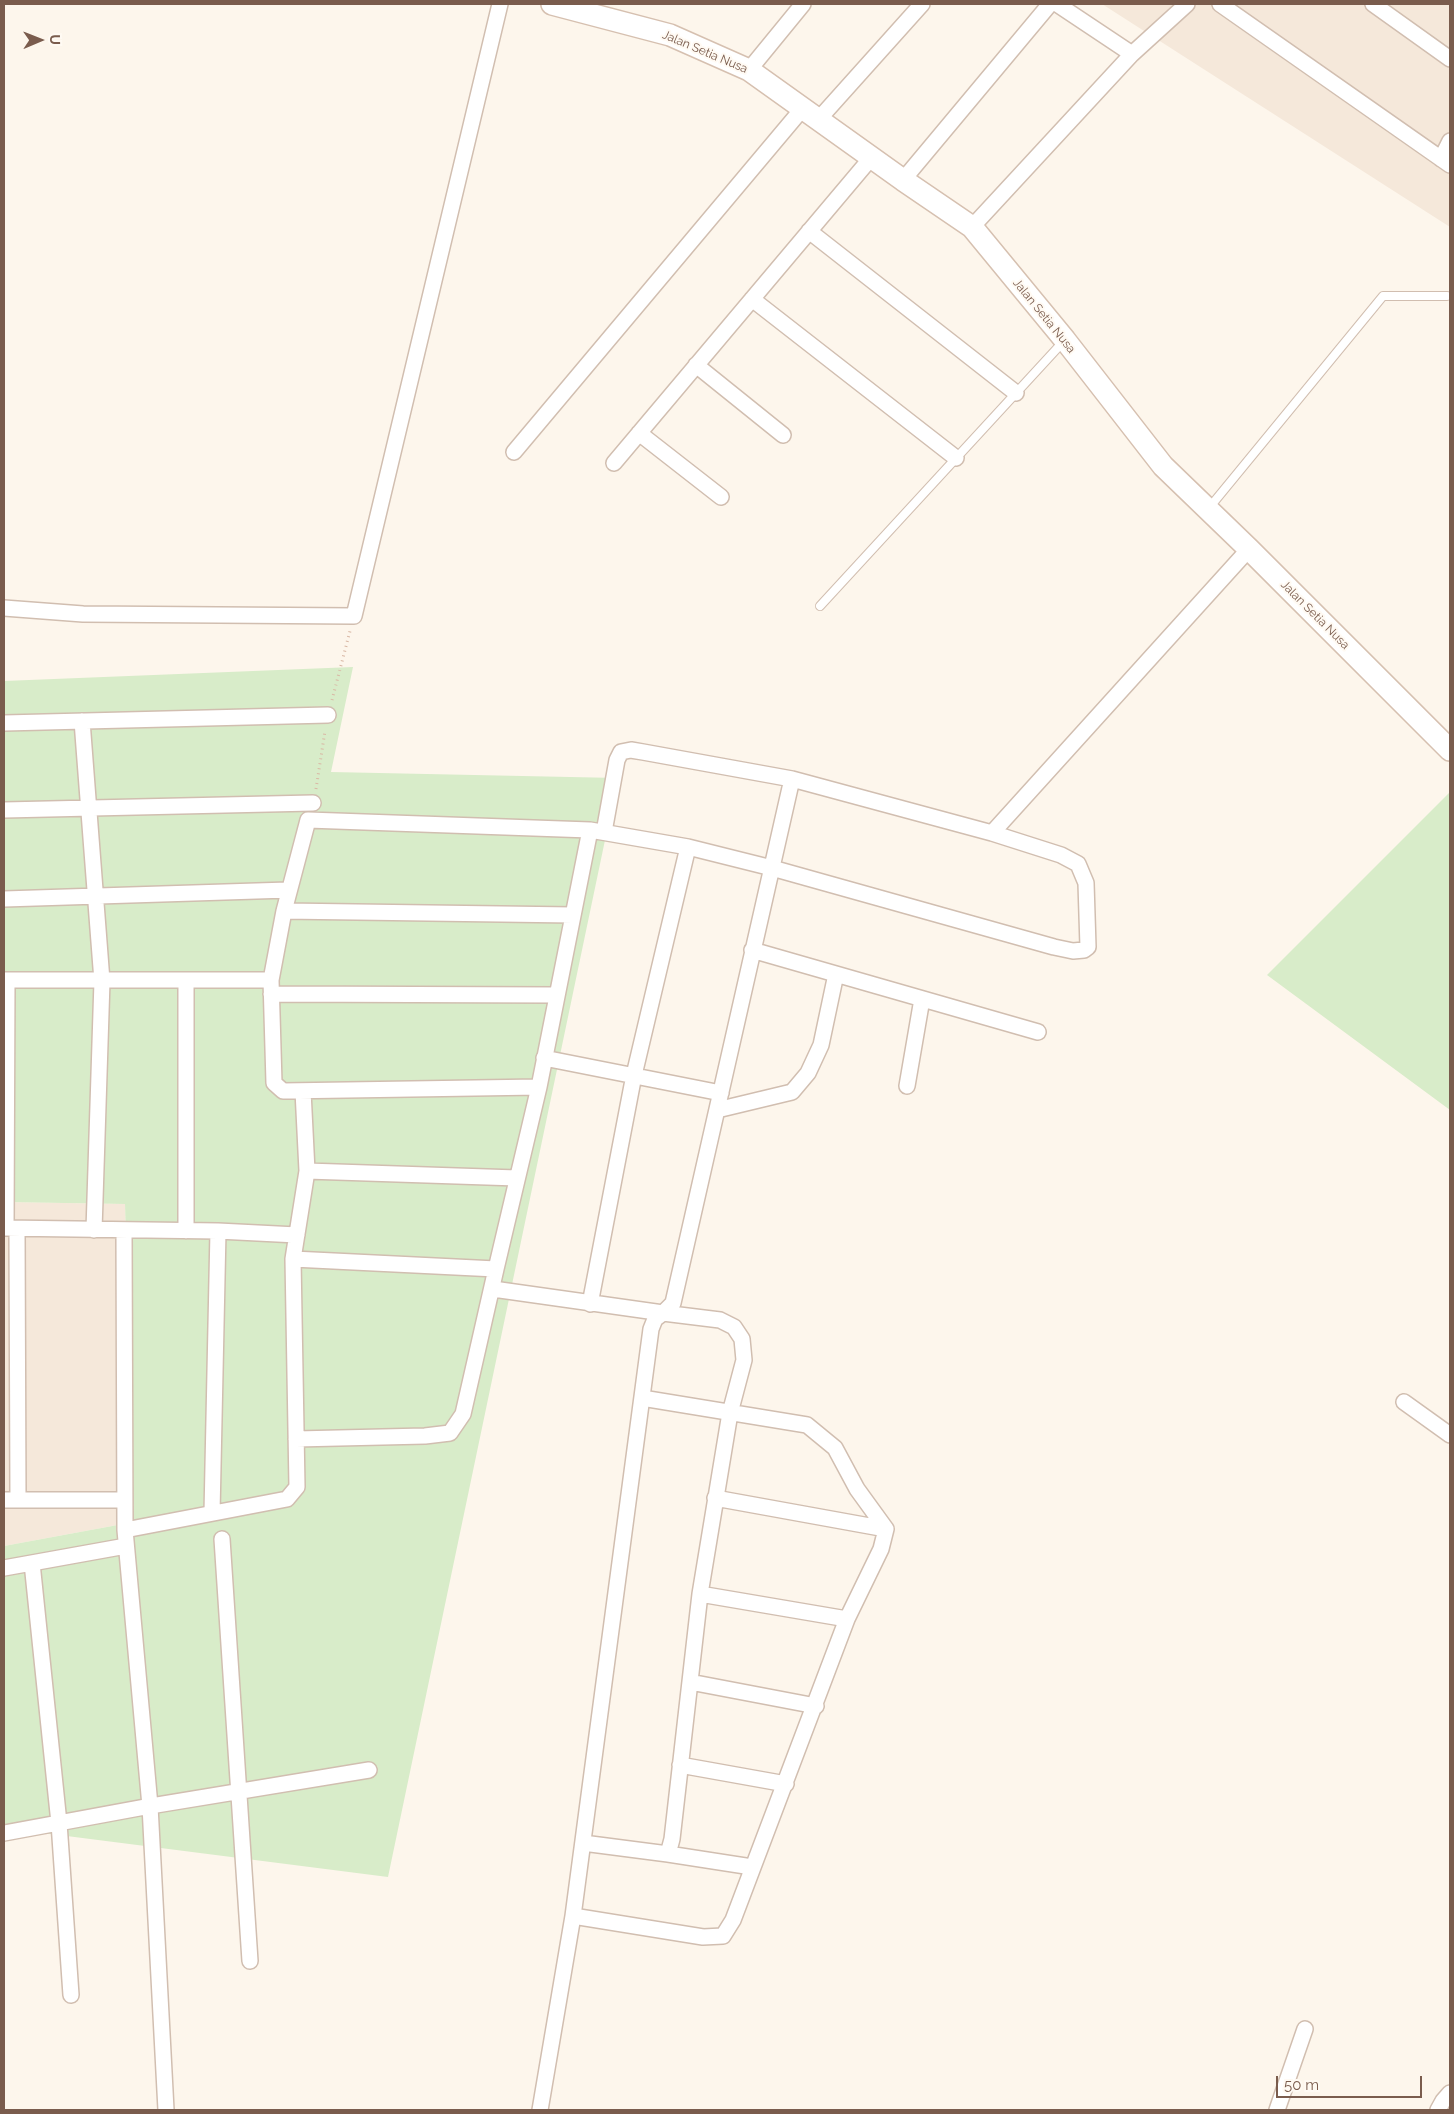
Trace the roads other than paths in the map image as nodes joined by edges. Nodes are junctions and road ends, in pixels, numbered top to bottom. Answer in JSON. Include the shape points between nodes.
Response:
{"nodes":[{"id":1,"x":500,"y":4,"type":"edge"},
{"id":2,"x":552,"y":4,"type":"edge"},
{"id":3,"x":803,"y":4,"type":"edge"},
{"id":4,"x":922,"y":4,"type":"edge"},
{"id":5,"x":1050,"y":4,"type":"edge"},
{"id":6,"x":1057,"y":4,"type":"edge"},
{"id":7,"x":1187,"y":4,"type":"edge"},
{"id":8,"x":1220,"y":4,"type":"edge"},
{"id":9,"x":1372,"y":4,"type":"edge"},
{"id":10,"x":1132,"y":54,"type":"junction"},
{"id":11,"x":1450,"y":60,"type":"edge"},
{"id":12,"x":749,"y":70,"type":"junction"},
{"id":13,"x":810,"y":114,"type":"junction"},
{"id":14,"x":1450,"y":141,"type":"edge"},
{"id":15,"x":871,"y":158,"type":"junction"},
{"id":16,"x":1446,"y":162,"type":"edge"},
{"id":17,"x":902,"y":180,"type":"junction"},
{"id":18,"x":972,"y":227,"type":"junction"},
{"id":19,"x":809,"y":231,"type":"junction"},
{"id":20,"x":1447,"y":296,"type":"dead end"},
{"id":21,"x":752,"y":299,"type":"junction"},
{"id":22,"x":1065,"y":340,"type":"junction"},
{"id":23,"x":696,"y":365,"type":"junction"},
{"id":24,"x":1016,"y":393,"type":"junction"},
{"id":25,"x":640,"y":433,"type":"junction"},
{"id":26,"x":783,"y":435,"type":"dead end"},
{"id":27,"x":514,"y":452,"type":"dead end"},
{"id":28,"x":956,"y":458,"type":"junction"},
{"id":29,"x":614,"y":463,"type":"dead end"},
{"id":30,"x":721,"y":497,"type":"dead end"},
{"id":31,"x":1208,"y":509,"type":"junction"},
{"id":32,"x":1249,"y":549,"type":"junction"},
{"id":33,"x":820,"y":606,"type":"dead end"},
{"id":34,"x":4,"y":608,"type":"edge"},
{"id":35,"x":328,"y":715,"type":"road end"},
{"id":36,"x":82,"y":721,"type":"junction"},
{"id":37,"x":4,"y":722,"type":"edge"},
{"id":38,"x":1450,"y":750,"type":"edge"},
{"id":39,"x":792,"y":780,"type":"junction"},
{"id":40,"x":313,"y":803,"type":"road end"},
{"id":41,"x":90,"y":808,"type":"junction"},
{"id":42,"x":4,"y":810,"type":"edge"},
{"id":43,"x":597,"y":831,"type":"junction"},
{"id":44,"x":992,"y":833,"type":"junction"},
{"id":45,"x":688,"y":847,"type":"junction"},
{"id":46,"x":772,"y":868,"type":"junction"},
{"id":47,"x":288,"y":890,"type":"junction"},
{"id":48,"x":95,"y":896,"type":"junction"},
{"id":49,"x":4,"y":899,"type":"edge"},
{"id":50,"x":284,"y":911,"type":"junction"},
{"id":51,"x":573,"y":915,"type":"junction"},
{"id":52,"x":752,"y":950,"type":"junction"},
{"id":53,"x":836,"y":974,"type":"junction"},
{"id":54,"x":5,"y":980,"type":"edge"},
{"id":55,"x":102,"y":981,"type":"junction"},
{"id":56,"x":186,"y":981,"type":"junction"},
{"id":57,"x":271,"y":987,"type":"junction"},
{"id":58,"x":556,"y":995,"type":"junction"},
{"id":59,"x":922,"y":999,"type":"junction"},
{"id":60,"x":1038,"y":1032,"type":"dead end"},
{"id":61,"x":544,"y":1058,"type":"junction"},
{"id":62,"x":634,"y":1075,"type":"junction"},
{"id":63,"x":907,"y":1086,"type":"dead end"},
{"id":64,"x":539,"y":1087,"type":"junction"},
{"id":65,"x":303,"y":1091,"type":"junction"},
{"id":66,"x":721,"y":1093,"type":"junction"},
{"id":67,"x":717,"y":1110,"type":"junction"},
{"id":68,"x":307,"y":1171,"type":"junction"},
{"id":69,"x":517,"y":1178,"type":"junction"},
{"id":70,"x":9,"y":1229,"type":"edge"},
{"id":71,"x":94,"y":1230,"type":"junction"},
{"id":72,"x":124,"y":1230,"type":"junction"},
{"id":73,"x":186,"y":1231,"type":"junction"},
{"id":74,"x":218,"y":1231,"type":"junction"},
{"id":75,"x":297,"y":1234,"type":"junction"},
{"id":76,"x":293,"y":1259,"type":"junction"},
{"id":77,"x":496,"y":1269,"type":"junction"},
{"id":78,"x":493,"y":1289,"type":"junction"},
{"id":79,"x":590,"y":1304,"type":"junction"},
{"id":80,"x":663,"y":1313,"type":"junction"},
{"id":81,"x":642,"y":1398,"type":"junction"},
{"id":82,"x":1404,"y":1402,"type":"dead end"},
{"id":83,"x":730,"y":1412,"type":"junction"},
{"id":84,"x":1450,"y":1435,"type":"edge"},
{"id":85,"x":296,"y":1439,"type":"junction"},
{"id":86,"x":714,"y":1498,"type":"junction"},
{"id":87,"x":11,"y":1500,"type":"edge"},
{"id":88,"x":124,"y":1500,"type":"junction"},
{"id":89,"x":212,"y":1513,"type":"junction"},
{"id":90,"x":886,"y":1529,"type":"junction"},
{"id":91,"x":125,"y":1530,"type":"junction"},
{"id":92,"x":222,"y":1539,"type":"dead end"},
{"id":93,"x":126,"y":1546,"type":"junction"},
{"id":94,"x":32,"y":1563,"type":"junction"},
{"id":95,"x":4,"y":1568,"type":"edge"},
{"id":96,"x":700,"y":1594,"type":"junction"},
{"id":97,"x":848,"y":1619,"type":"junction"},
{"id":98,"x":690,"y":1682,"type":"junction"},
{"id":99,"x":816,"y":1706,"type":"junction"},
{"id":100,"x":680,"y":1765,"type":"junction"},
{"id":101,"x":369,"y":1770,"type":"dead end"},
{"id":102,"x":786,"y":1784,"type":"junction"},
{"id":103,"x":240,"y":1791,"type":"junction"},
{"id":104,"x":150,"y":1806,"type":"junction"},
{"id":105,"x":59,"y":1823,"type":"junction"},
{"id":106,"x":4,"y":1833,"type":"edge"},
{"id":107,"x":583,"y":1843,"type":"junction"},
{"id":108,"x":668,"y":1854,"type":"junction"},
{"id":109,"x":752,"y":1867,"type":"junction"},
{"id":110,"x":573,"y":1916,"type":"junction"},
{"id":111,"x":250,"y":1961,"type":"dead end"},
{"id":112,"x":71,"y":1995,"type":"dead end"},
{"id":113,"x":1305,"y":2029,"type":"dead end"},
{"id":114,"x":1450,"y":2093,"type":"edge"},
{"id":115,"x":166,"y":2110,"type":"edge"},
{"id":116,"x":540,"y":2110,"type":"edge"},
{"id":117,"x":1277,"y":2110,"type":"edge"},
{"id":118,"x":1438,"y":2110,"type":"edge"}],
"edges":[{"from":1,"to":34,"type":"street","via":[[354,616],[83,614]]},
{"from":2,"to":12,"type":"street","name":"Jalan Setia Nusa","via":[[670,35]]},
{"from":3,"to":12,"type":"street"},
{"from":4,"to":13,"type":"street"},
{"from":5,"to":17,"type":"street"},
{"from":6,"to":10,"type":"street"},
{"from":7,"to":10,"type":"street"},
{"from":8,"to":16,"type":"street"},
{"from":9,"to":11,"type":"street"},
{"from":10,"to":18,"type":"street"},
{"from":12,"to":13,"type":"street","name":"Jalan Setia Nusa"},
{"from":13,"to":15,"type":"street","name":"Jalan Setia Nusa"},
{"from":13,"to":27,"type":"street"},
{"from":14,"to":16,"type":"street"},
{"from":15,"to":17,"type":"street","name":"Jalan Setia Nusa"},
{"from":15,"to":19,"type":"street"},
{"from":17,"to":18,"type":"street","name":"Jalan Setia Nusa"},
{"from":18,"to":22,"type":"street","name":"Jalan Setia Nusa"},
{"from":19,"to":21,"type":"street"},
{"from":19,"to":24,"type":"street"},
{"from":20,"to":31,"type":"lane","via":[[1383,296]]},
{"from":21,"to":23,"type":"street"},
{"from":21,"to":28,"type":"street"},
{"from":22,"to":24,"type":"lane"},
{"from":22,"to":31,"type":"street","name":"Jalan Setia Nusa","via":[[1163,466]]},
{"from":23,"to":25,"type":"street"},
{"from":23,"to":26,"type":"street"},
{"from":24,"to":28,"type":"lane"},
{"from":25,"to":29,"type":"street"},
{"from":25,"to":30,"type":"street"},
{"from":28,"to":33,"type":"lane"},
{"from":31,"to":32,"type":"street","name":"Jalan Setia Nusa"},
{"from":32,"to":38,"type":"street","name":"Jalan Setia Nusa"},
{"from":32,"to":44,"type":"street"},
{"from":35,"to":36,"type":"street"},
{"from":36,"to":37,"type":"street"},
{"from":36,"to":41,"type":"street"},
{"from":39,"to":43,"type":"street","via":[[631,750],[621,752]]},
{"from":39,"to":44,"type":"street"},
{"from":39,"to":46,"type":"street"},
{"from":40,"to":41,"type":"street"},
{"from":41,"to":42,"type":"street"},
{"from":41,"to":48,"type":"street"},
{"from":43,"to":45,"type":"street"},
{"from":43,"to":47,"type":"street","via":[[308,820]]},
{"from":43,"to":51,"type":"street"},
{"from":44,"to":46,"type":"street","via":[[1061,855],[1078,864],[1086,884],[1088,946],[1084,950],[1054,948]]},
{"from":45,"to":46,"type":"street"},
{"from":45,"to":62,"type":"street"},
{"from":46,"to":52,"type":"street"},
{"from":47,"to":48,"type":"street"},
{"from":47,"to":50,"type":"street"},
{"from":48,"to":49,"type":"street"},
{"from":48,"to":55,"type":"street"},
{"from":50,"to":51,"type":"street"},
{"from":50,"to":57,"type":"street"},
{"from":51,"to":58,"type":"street"},
{"from":52,"to":53,"type":"street"},
{"from":52,"to":66,"type":"street"},
{"from":53,"to":59,"type":"street"},
{"from":53,"to":67,"type":"street","via":[[820,1045],[808,1073],[792,1092]]},
{"from":54,"to":55,"type":"street"},
{"from":54,"to":70,"type":"street"},
{"from":55,"to":56,"type":"street"},
{"from":55,"to":71,"type":"street"},
{"from":56,"to":57,"type":"street"},
{"from":56,"to":73,"type":"street"},
{"from":57,"to":58,"type":"street"},
{"from":57,"to":65,"type":"street","via":[[274,1083],[283,1091]]},
{"from":58,"to":61,"type":"street"},
{"from":59,"to":60,"type":"street"},
{"from":59,"to":63,"type":"street"},
{"from":61,"to":62,"type":"street"},
{"from":61,"to":64,"type":"street"},
{"from":62,"to":66,"type":"street"},
{"from":62,"to":79,"type":"street"},
{"from":64,"to":65,"type":"street"},
{"from":64,"to":69,"type":"street"},
{"from":65,"to":68,"type":"street"},
{"from":66,"to":67,"type":"street"},
{"from":67,"to":80,"type":"street","via":[[673,1303]]},
{"from":68,"to":69,"type":"street"},
{"from":68,"to":75,"type":"street"},
{"from":69,"to":77,"type":"street"},
{"from":70,"to":71,"type":"street"},
{"from":70,"to":87,"type":"street"},
{"from":71,"to":72,"type":"street"},
{"from":72,"to":73,"type":"street"},
{"from":72,"to":88,"type":"street"},
{"from":73,"to":74,"type":"street"},
{"from":74,"to":75,"type":"street"},
{"from":74,"to":89,"type":"street"},
{"from":75,"to":76,"type":"street"},
{"from":76,"to":77,"type":"street"},
{"from":76,"to":85,"type":"street"},
{"from":77,"to":78,"type":"street"},
{"from":78,"to":79,"type":"street"},
{"from":78,"to":85,"type":"street","via":[[463,1414],[450,1434]]},
{"from":79,"to":80,"type":"street"},
{"from":80,"to":81,"type":"street","via":[[655,1319],[651,1329]]},
{"from":80,"to":83,"type":"street","via":[[720,1320],[734,1327],[742,1340],[744,1360]]},
{"from":81,"to":83,"type":"street"},
{"from":81,"to":107,"type":"street"},
{"from":82,"to":84,"type":"street"},
{"from":83,"to":86,"type":"street"},
{"from":83,"to":90,"type":"street","via":[[807,1425],[835,1448],[857,1489]]},
{"from":85,"to":89,"type":"street","via":[[297,1487],[287,1499]]},
{"from":86,"to":90,"type":"street"},
{"from":86,"to":96,"type":"street"},
{"from":87,"to":88,"type":"street"},
{"from":88,"to":91,"type":"street"},
{"from":89,"to":91,"type":"street"},
{"from":90,"to":97,"type":"street","via":[[881,1549]]},
{"from":91,"to":93,"type":"street"},
{"from":92,"to":103,"type":"street"},
{"from":93,"to":94,"type":"street"},
{"from":93,"to":104,"type":"street"},
{"from":94,"to":95,"type":"street"},
{"from":94,"to":105,"type":"street"},
{"from":96,"to":97,"type":"street"},
{"from":96,"to":98,"type":"street"},
{"from":97,"to":99,"type":"street"},
{"from":98,"to":99,"type":"street"},
{"from":98,"to":100,"type":"street"},
{"from":99,"to":102,"type":"street"},
{"from":100,"to":102,"type":"street"},
{"from":100,"to":108,"type":"street"},
{"from":101,"to":103,"type":"street"},
{"from":102,"to":109,"type":"street"},
{"from":103,"to":104,"type":"street"},
{"from":103,"to":111,"type":"street"},
{"from":104,"to":105,"type":"street"},
{"from":104,"to":115,"type":"street"},
{"from":105,"to":106,"type":"street"},
{"from":105,"to":112,"type":"street"},
{"from":107,"to":108,"type":"street"},
{"from":107,"to":110,"type":"street"},
{"from":108,"to":109,"type":"street"},
{"from":109,"to":110,"type":"street","via":[[733,1920],[723,1936],[703,1937]]},
{"from":110,"to":116,"type":"street"},
{"from":113,"to":117,"type":"street"},
{"from":114,"to":118,"type":"street"}]}
